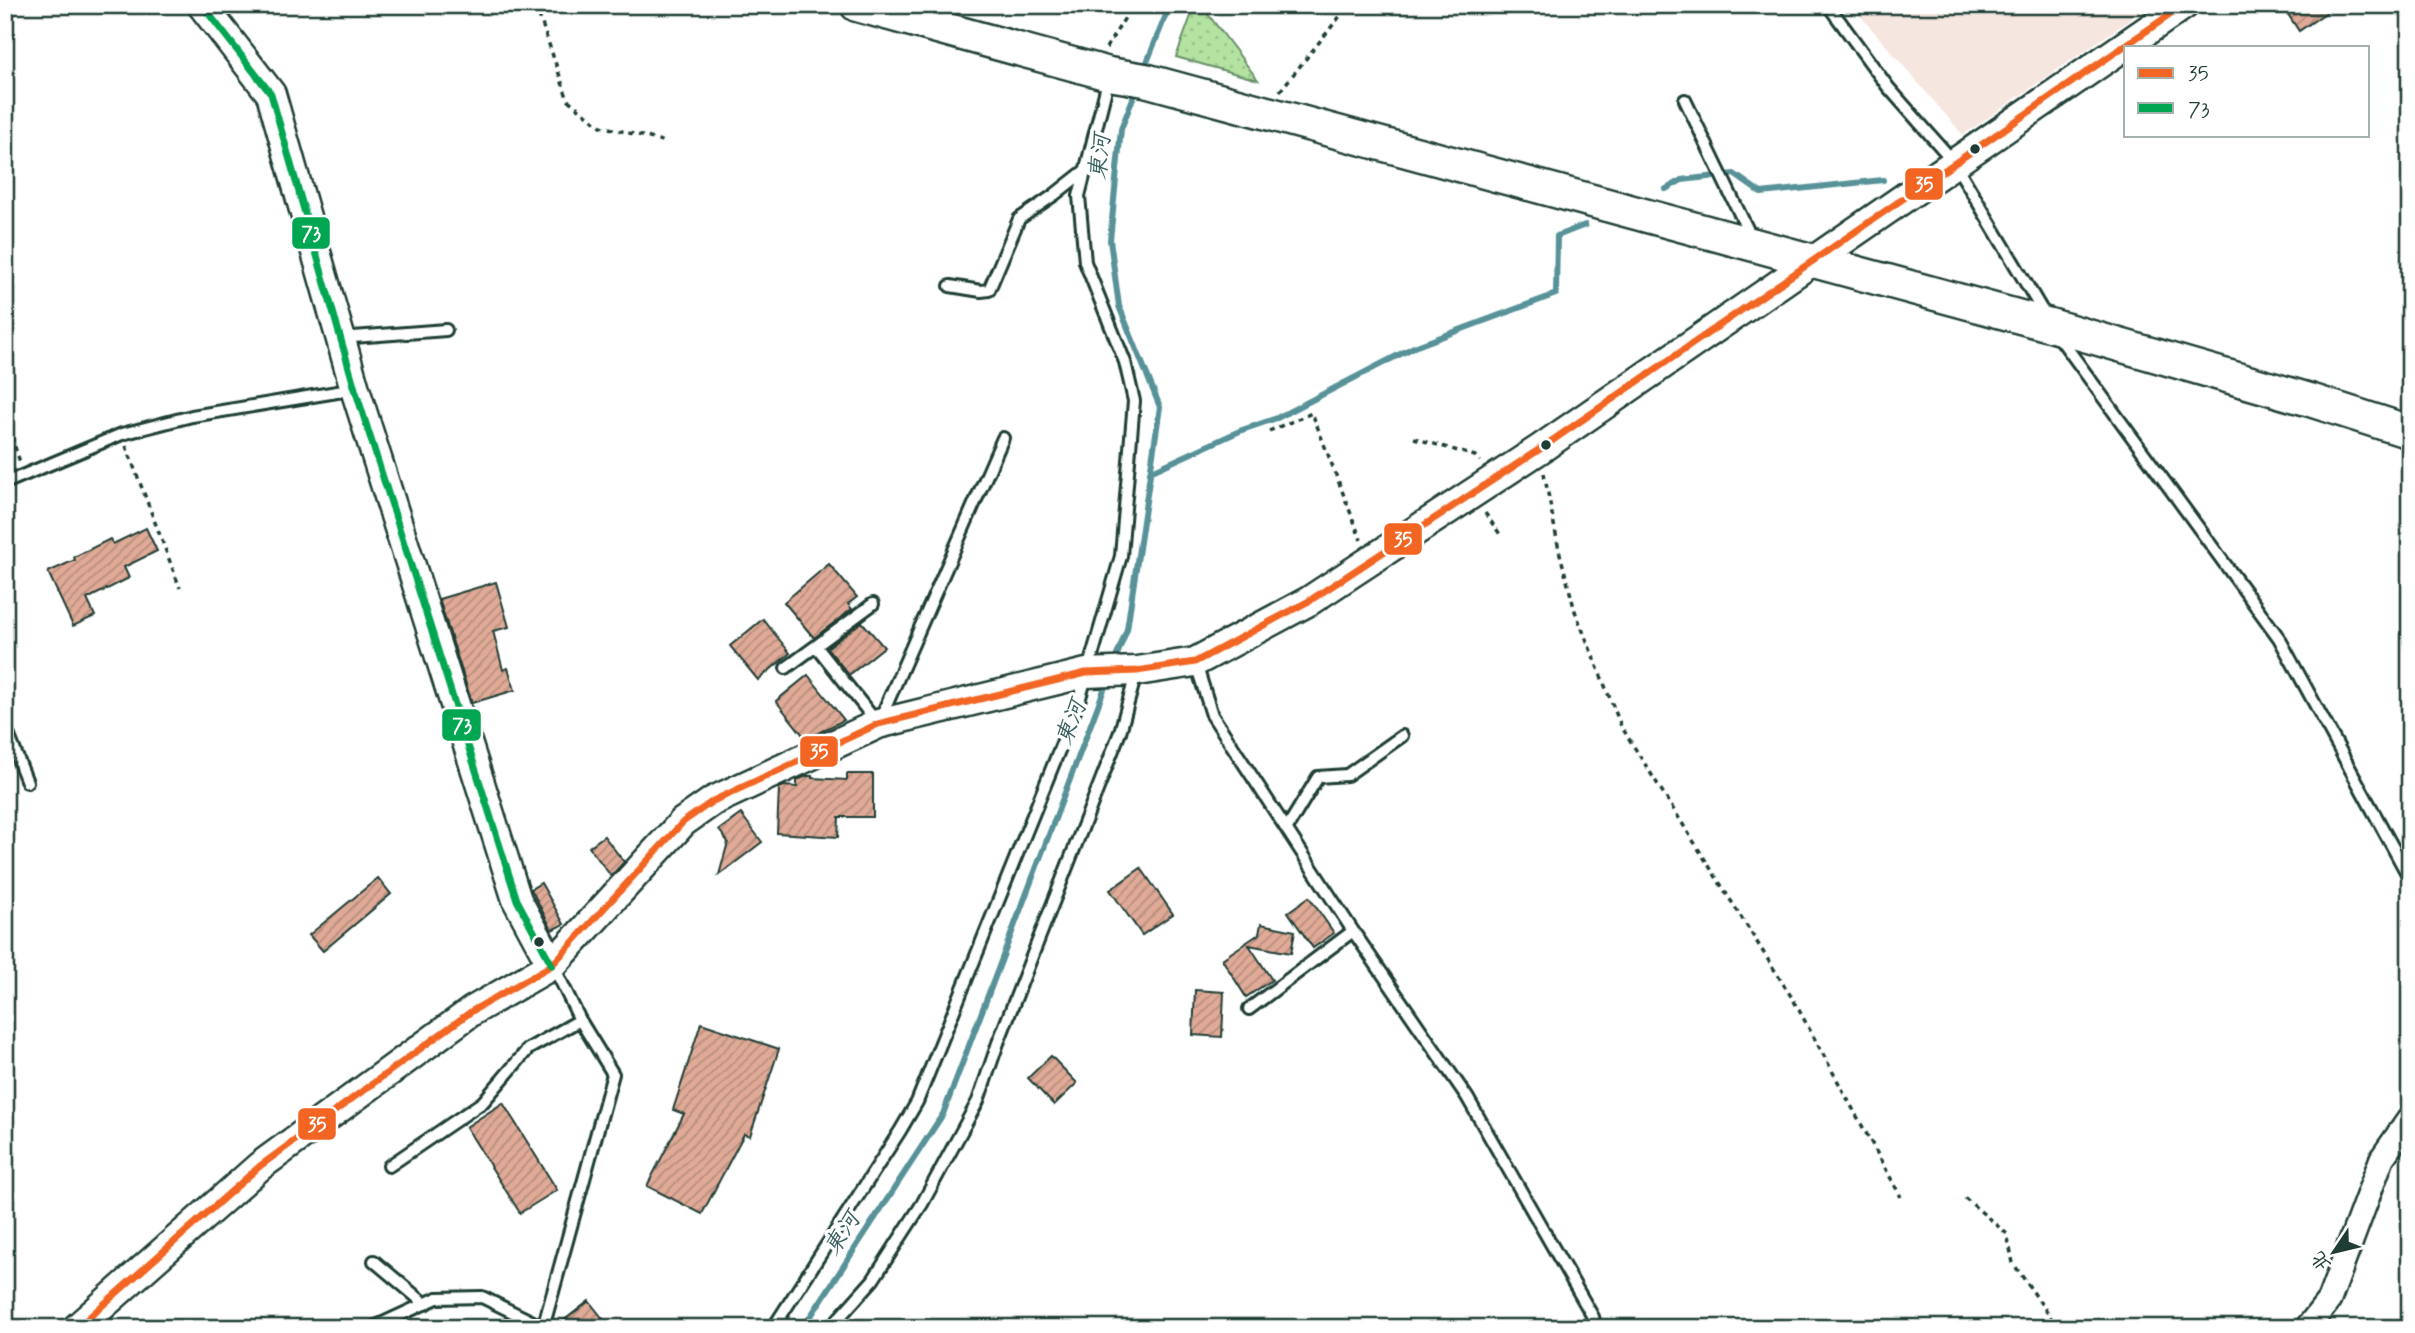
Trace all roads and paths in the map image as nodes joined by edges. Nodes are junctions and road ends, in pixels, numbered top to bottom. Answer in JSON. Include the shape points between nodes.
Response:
{"nodes":[{"id":1,"x":202,"y":5,"type":"edge"},
{"id":2,"x":540,"y":5,"type":"edge"},
{"id":3,"x":856,"y":5,"type":"edge"},
{"id":4,"x":1133,"y":5,"type":"edge"},
{"id":5,"x":1349,"y":5,"type":"edge"},
{"id":6,"x":1828,"y":5,"type":"edge"},
{"id":7,"x":2184,"y":5,"type":"edge"},
{"id":8,"x":1101,"y":72,"type":"junction"},
{"id":9,"x":1685,"y":100,"type":"dead end"},
{"id":10,"x":1262,"y":112,"type":"junction"},
{"id":11,"x":666,"y":142,"type":"dead end"},
{"id":12,"x":1954,"y":162,"type":"junction"},
{"id":13,"x":1087,"y":169,"type":"junction"},
{"id":14,"x":1754,"y":245,"type":"junction"},
{"id":15,"x":1815,"y":261,"type":"junction"},
{"id":16,"x":950,"y":286,"type":"dead end"},
{"id":17,"x":2050,"y":325,"type":"junction"},
{"id":18,"x":446,"y":330,"type":"dead end"},
{"id":19,"x":340,"y":338,"type":"junction"},
{"id":20,"x":355,"y":389,"type":"junction"},
{"id":21,"x":5,"y":418,"type":"edge"},
{"id":22,"x":1269,"y":431,"type":"dead end"},
{"id":23,"x":2410,"y":432,"type":"edge"},
{"id":24,"x":122,"y":434,"type":"junction"},
{"id":25,"x":1003,"y":438,"type":"dead end"},
{"id":26,"x":1414,"y":438,"type":"dead end"},
{"id":27,"x":1540,"y":449,"type":"junction"},
{"id":28,"x":23,"y":474,"type":"junction"},
{"id":29,"x":5,"y":483,"type":"edge"},
{"id":30,"x":1483,"y":487,"type":"junction"},
{"id":31,"x":1502,"y":537,"type":"dead end"},
{"id":32,"x":1369,"y":562,"type":"junction"},
{"id":33,"x":180,"y":588,"type":"dead end"},
{"id":34,"x":873,"y":604,"type":"dead end"},
{"id":35,"x":816,"y":646,"type":"junction"},
{"id":36,"x":1195,"y":662,"type":"junction"},
{"id":37,"x":786,"y":668,"type":"dead end"},
{"id":38,"x":1137,"y":671,"type":"junction"},
{"id":39,"x":1086,"y":673,"type":"junction"},
{"id":40,"x":878,"y":724,"type":"junction"},
{"id":41,"x":5,"y":726,"type":"edge"},
{"id":42,"x":1402,"y":736,"type":"dead end"},
{"id":43,"x":27,"y":782,"type":"dead end"},
{"id":44,"x":1287,"y":828,"type":"junction"},
{"id":45,"x":2410,"y":878,"type":"edge"},
{"id":46,"x":1353,"y":931,"type":"junction"},
{"id":47,"x":552,"y":965,"type":"junction"},
{"id":48,"x":1249,"y":1009,"type":"dead end"},
{"id":49,"x":580,"y":1020,"type":"junction"},
{"id":50,"x":2410,"y":1118,"type":"edge"},
{"id":51,"x":389,"y":1166,"type":"dead end"},
{"id":52,"x":1901,"y":1197,"type":"dead end"},
{"id":53,"x":1965,"y":1198,"type":"dead end"},
{"id":54,"x":374,"y":1261,"type":"dead end"},
{"id":55,"x":425,"y":1304,"type":"junction"},
{"id":56,"x":543,"y":1327,"type":"edge"},
{"id":57,"x":77,"y":1328,"type":"edge"},
{"id":58,"x":372,"y":1328,"type":"edge"},
{"id":59,"x":773,"y":1328,"type":"edge"},
{"id":60,"x":830,"y":1328,"type":"edge"},
{"id":61,"x":1596,"y":1328,"type":"edge"},
{"id":62,"x":2058,"y":1328,"type":"edge"},
{"id":63,"x":2307,"y":1328,"type":"edge"}],
"edges":[{"from":1,"to":19,"type":"street","via":[[271,94]]},
{"from":2,"to":11,"type":"path","via":[[568,100],[601,126]]},
{"from":3,"to":8,"type":"main road"},
{"from":4,"to":8,"type":"path"},
{"from":5,"to":10,"type":"path"},
{"from":6,"to":12,"type":"lane","via":[[1888,87]]},
{"from":7,"to":12,"type":"street"},
{"from":8,"to":10,"type":"main road"},
{"from":8,"to":13,"type":"lane"},
{"from":9,"to":14,"type":"lane"},
{"from":10,"to":14,"type":"main road"},
{"from":12,"to":15,"type":"street"},
{"from":12,"to":17,"type":"lane"},
{"from":13,"to":16,"type":"lane","via":[[1019,219],[989,289]]},
{"from":13,"to":39,"type":"lane","via":[[1079,196],[1085,262],[1125,362],[1134,401],[1121,556]]},
{"from":14,"to":15,"type":"main road"},
{"from":15,"to":17,"type":"main road"},
{"from":15,"to":27,"type":"street"},
{"from":17,"to":23,"type":"main road"},
{"from":17,"to":45,"type":"lane","via":[[2279,638]]},
{"from":18,"to":19,"type":"lane"},
{"from":19,"to":20,"type":"street"},
{"from":20,"to":24,"type":"lane","via":[[192,416]]},
{"from":20,"to":47,"type":"street","via":[[517,900]]},
{"from":21,"to":28,"type":"path"},
{"from":22,"to":32,"type":"path","via":[[1312,413]]},
{"from":24,"to":28,"type":"lane"},
{"from":24,"to":33,"type":"path"},
{"from":25,"to":40,"type":"lane"},
{"from":26,"to":30,"type":"path","via":[[1475,456]]},
{"from":27,"to":30,"type":"street"},
{"from":27,"to":52,"type":"path","via":[[1575,611],[1622,726],[1794,1001]]},
{"from":28,"to":29,"type":"lane"},
{"from":30,"to":31,"type":"path"},
{"from":30,"to":32,"type":"street"},
{"from":32,"to":36,"type":"street","via":[[1309,601]]},
{"from":34,"to":35,"type":"lane"},
{"from":35,"to":37,"type":"lane"},
{"from":35,"to":40,"type":"lane"},
{"from":36,"to":38,"type":"street"},
{"from":36,"to":44,"type":"lane","via":[[1212,715]]},
{"from":38,"to":39,"type":"street"},
{"from":38,"to":60,"type":"lane","via":[[1120,732],[978,1101],[922,1204],[873,1280]]},
{"from":39,"to":40,"type":"street"},
{"from":39,"to":59,"type":"lane","via":[[1079,701],[917,1102]]},
{"from":40,"to":47,"type":"street","via":[[713,801],[683,822]]},
{"from":41,"to":43,"type":"lane"},
{"from":42,"to":44,"type":"lane","via":[[1347,775],[1318,777]]},
{"from":44,"to":46,"type":"lane"},
{"from":46,"to":48,"type":"lane"},
{"from":46,"to":61,"type":"lane","via":[[1467,1097]]},
{"from":47,"to":49,"type":"lane"},
{"from":47,"to":57,"type":"street","via":[[471,1011],[260,1166]]},
{"from":49,"to":51,"type":"lane","via":[[528,1049],[482,1102]]},
{"from":49,"to":56,"type":"lane","via":[[613,1074]]},
{"from":50,"to":63,"type":"street","via":[[2382,1158],[2329,1300]]},
{"from":53,"to":62,"type":"path","via":[[2007,1234],[2013,1263]]},
{"from":54,"to":55,"type":"lane"},
{"from":55,"to":56,"type":"lane","via":[[437,1298],[482,1297]]},
{"from":55,"to":58,"type":"lane"}]}
